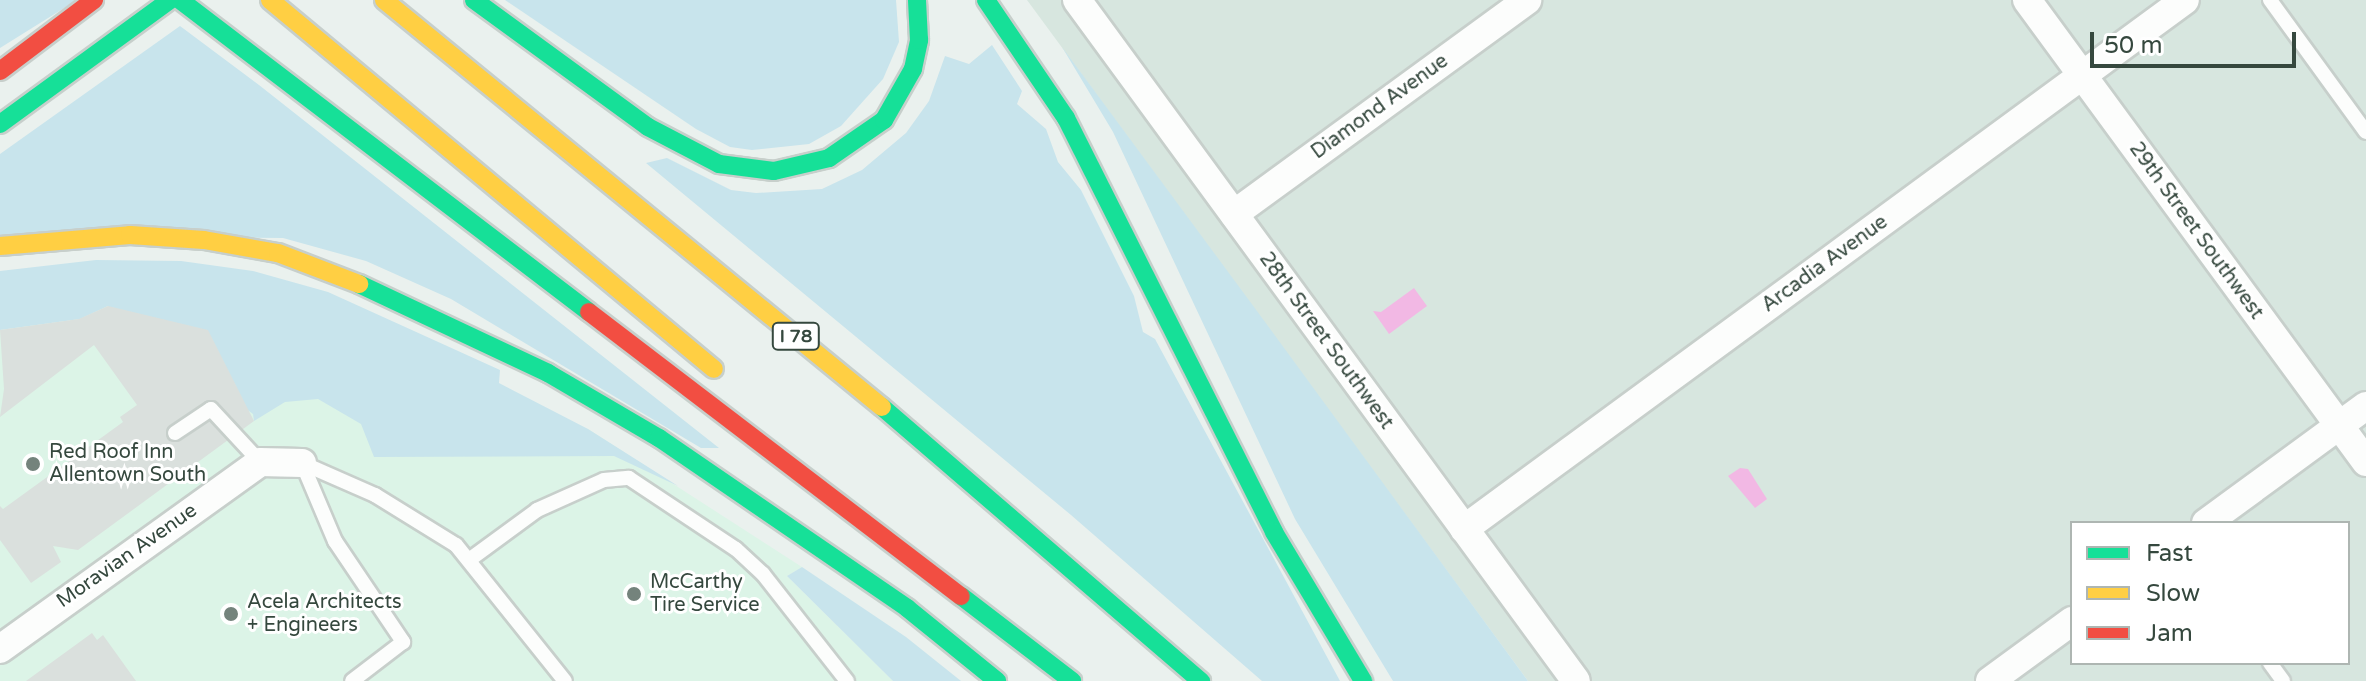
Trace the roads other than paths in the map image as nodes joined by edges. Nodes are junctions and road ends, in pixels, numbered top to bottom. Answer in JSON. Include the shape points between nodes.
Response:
{"nodes":[{"id":1,"x":170,"y":0,"type":"edge"},
{"id":2,"x":180,"y":0,"type":"edge"},
{"id":3,"x":270,"y":0,"type":"edge"},
{"id":4,"x":384,"y":0,"type":"edge"},
{"id":5,"x":474,"y":0,"type":"edge"},
{"id":6,"x":917,"y":0,"type":"edge"},
{"id":7,"x":986,"y":0,"type":"edge"},
{"id":8,"x":1077,"y":0,"type":"edge"},
{"id":9,"x":1527,"y":0,"type":"edge"},
{"id":10,"x":2027,"y":0,"type":"edge"},
{"id":11,"x":2185,"y":0,"type":"edge"},
{"id":12,"x":2270,"y":0,"type":"edge"},
{"id":13,"x":92,"y":1,"type":"edge"},
{"id":14,"x":0,"y":60,"type":"edge"},
{"id":15,"x":0,"y":71,"type":"edge"},
{"id":16,"x":2082,"y":76,"type":"junction"},
{"id":17,"x":0,"y":124,"type":"edge"},
{"id":18,"x":2366,"y":132,"type":"edge"},
{"id":19,"x":1234,"y":214,"type":"junction"},
{"id":20,"x":0,"y":246,"type":"edge"},
{"id":21,"x":735,"y":386,"type":"dead end"},
{"id":22,"x":2366,"y":406,"type":"edge"},
{"id":23,"x":2339,"y":426,"type":"junction"},
{"id":24,"x":175,"y":433,"type":"dead end"},
{"id":25,"x":260,"y":462,"type":"junction"},
{"id":26,"x":2366,"y":462,"type":"edge"},
{"id":27,"x":302,"y":463,"type":"junction"},
{"id":28,"x":2209,"y":521,"type":"edge"},
{"id":29,"x":1464,"y":529,"type":"junction"},
{"id":30,"x":924,"y":542,"type":"dead end"},
{"id":31,"x":469,"y":560,"type":"junction"},
{"id":32,"x":2070,"y":622,"type":"edge"},
{"id":33,"x":0,"y":649,"type":"edge"},
{"id":34,"x":352,"y":681,"type":"edge"},
{"id":35,"x":565,"y":681,"type":"edge"},
{"id":36,"x":847,"y":681,"type":"edge"},
{"id":37,"x":997,"y":681,"type":"edge"},
{"id":38,"x":1072,"y":681,"type":"edge"},
{"id":39,"x":1085,"y":681,"type":"edge"},
{"id":40,"x":1201,"y":681,"type":"edge"},
{"id":41,"x":1363,"y":681,"type":"edge"},
{"id":42,"x":1576,"y":681,"type":"edge"},
{"id":43,"x":1990,"y":681,"type":"edge"}],
"edges":[{"from":1,"to":17,"type":"highway"},
{"from":2,"to":38,"type":"highway"},
{"from":3,"to":21,"type":"highway"},
{"from":4,"to":40,"type":"highway","number":"I 78","via":[[853,382]]},
{"from":5,"to":6,"type":"highway","via":[[648,127],[719,164],[774,171],[829,158],[884,120],[913,69],[919,40]]},
{"from":7,"to":41,"type":"highway","via":[[1066,118],[1274,532]]},
{"from":8,"to":19,"type":"street","name":"28th Street Southwest"},
{"from":9,"to":19,"type":"street","name":"Diamond Avenue"},
{"from":10,"to":16,"type":"street","name":"29th Street Southwest"},
{"from":11,"to":16,"type":"street","name":"Arcadia Avenue"},
{"from":12,"to":18,"type":"lane"},
{"from":13,"to":14,"type":"highway"},
{"from":13,"to":15,"type":"highway"},
{"from":16,"to":23,"type":"street","name":"29th Street Southwest"},
{"from":16,"to":29,"type":"street","name":"Arcadia Avenue"},
{"from":19,"to":29,"type":"street","name":"28th Street Southwest"},
{"from":20,"to":37,"type":"highway","via":[[130,235],[204,240],[278,253],[375,290],[520,358],[659,438],[907,608]]},
{"from":22,"to":23,"type":"street"},
{"from":23,"to":26,"type":"street","name":"29th Street Southwest"},
{"from":23,"to":28,"type":"street"},
{"from":24,"to":25,"type":"lane","via":[[211,409]]},
{"from":25,"to":27,"type":"street"},
{"from":25,"to":33,"type":"street","name":"Moravian Avenue"},
{"from":27,"to":31,"type":"lane","via":[[375,495],[456,545]]},
{"from":27,"to":34,"type":"lane","via":[[335,541],[403,642]]},
{"from":29,"to":42,"type":"street","name":"28th Street Southwest"},
{"from":30,"to":39,"type":"highway"},
{"from":31,"to":35,"type":"lane"},
{"from":31,"to":36,"type":"lane","via":[[537,510],[604,480],[629,478],[736,549],[763,574]]},
{"from":32,"to":43,"type":"street"}]}
